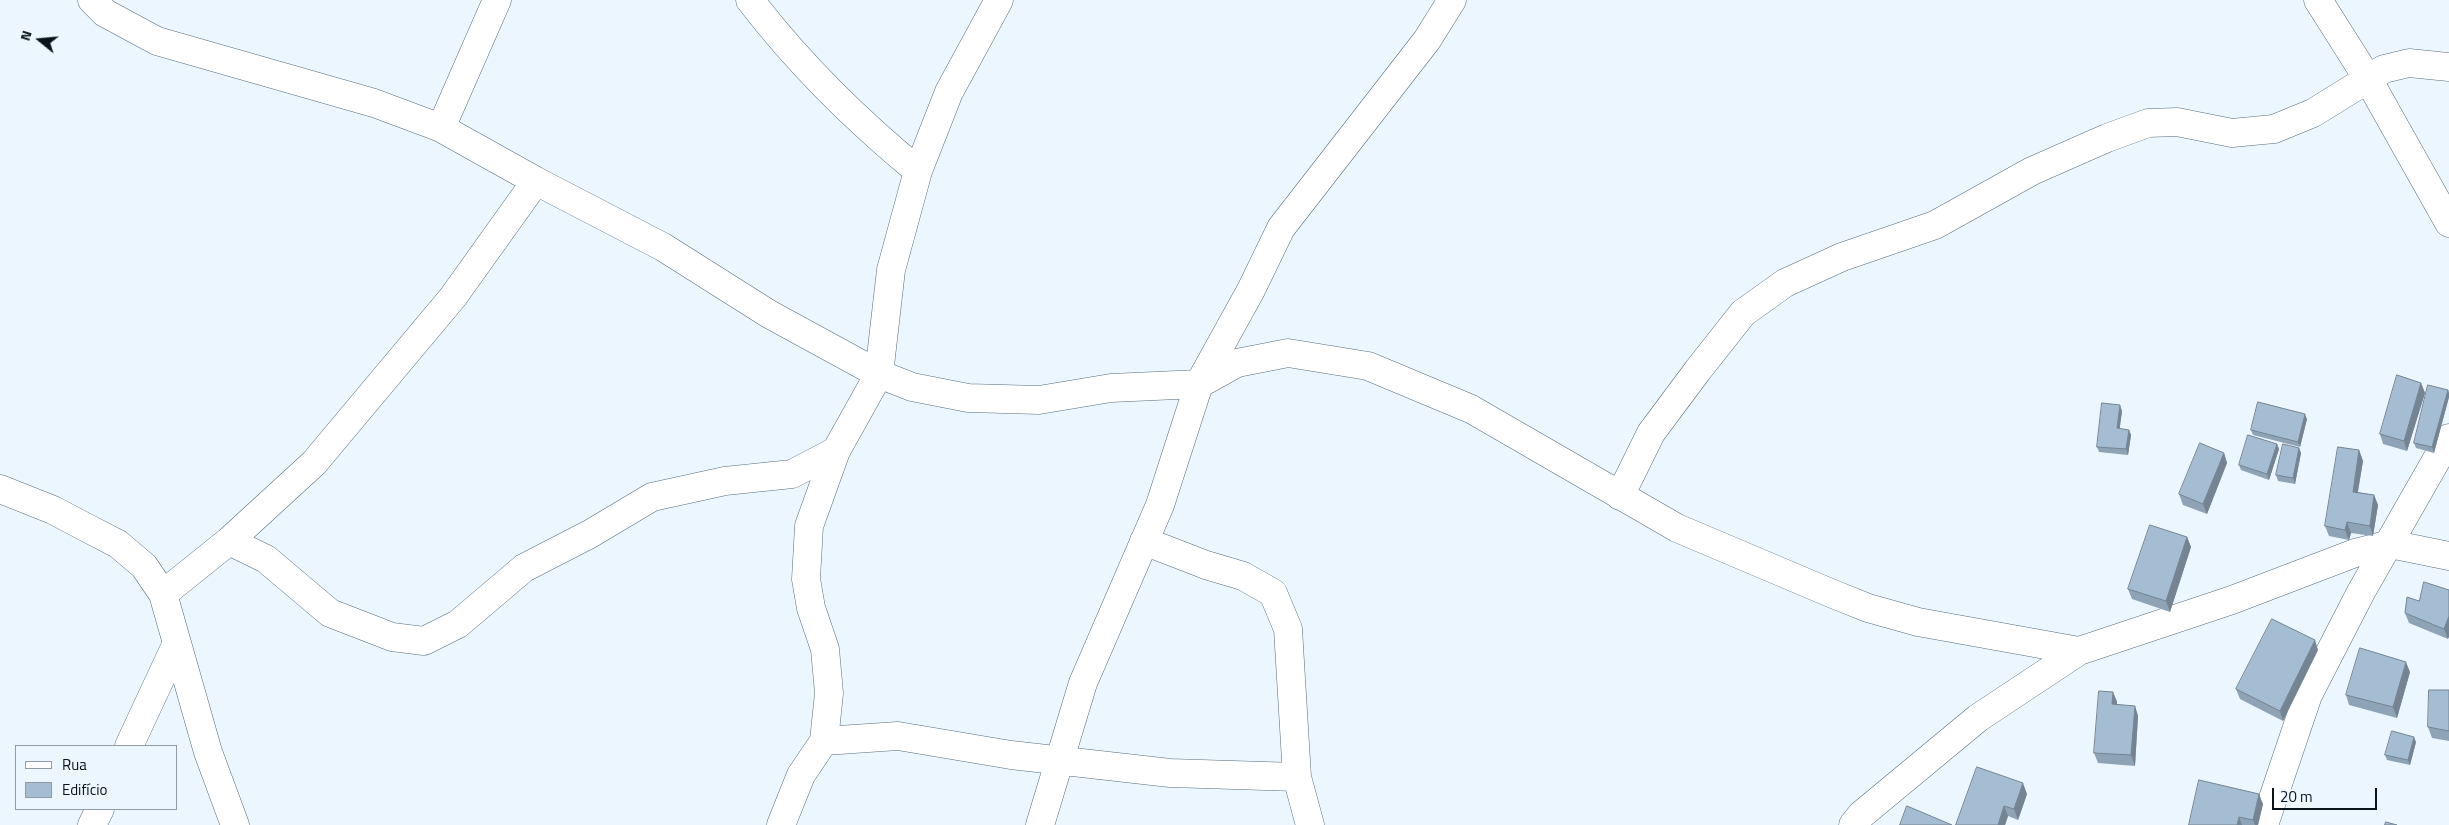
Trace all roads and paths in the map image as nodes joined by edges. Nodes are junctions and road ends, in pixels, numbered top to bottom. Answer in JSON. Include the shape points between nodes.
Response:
{"nodes":[{"id":1,"x":92,"y":0,"type":"edge"},
{"id":2,"x":497,"y":0,"type":"edge"},
{"id":3,"x":750,"y":0,"type":"edge"},
{"id":4,"x":999,"y":0,"type":"edge"},
{"id":5,"x":1452,"y":0,"type":"edge"},
{"id":6,"x":2318,"y":0,"type":"edge"},
{"id":7,"x":2449,"y":68,"type":"edge"},
{"id":8,"x":2368,"y":79,"type":"junction"},
{"id":9,"x":440,"y":128,"type":"junction"},
{"id":10,"x":918,"y":171,"type":"junction"},
{"id":11,"x":536,"y":181,"type":"junction"},
{"id":12,"x":2449,"y":222,"type":"edge"},
{"id":13,"x":879,"y":374,"type":"junction"},
{"id":14,"x":1199,"y":384,"type":"junction"},
{"id":15,"x":2449,"y":438,"type":"edge"},
{"id":16,"x":836,"y":452,"type":"junction"},
{"id":17,"x":0,"y":489,"type":"edge"},
{"id":18,"x":1620,"y":496,"type":"junction"},
{"id":19,"x":229,"y":541,"type":"junction"},
{"id":20,"x":1144,"y":541,"type":"junction"},
{"id":21,"x":2390,"y":544,"type":"junction"},
{"id":22,"x":2449,"y":556,"type":"edge"},
{"id":23,"x":163,"y":594,"type":"junction"},
{"id":24,"x":177,"y":643,"type":"junction"},
{"id":25,"x":2079,"y":651,"type":"junction"},
{"id":26,"x":824,"y":741,"type":"junction"},
{"id":27,"x":129,"y":745,"type":"edge"},
{"id":28,"x":1058,"y":761,"type":"junction"},
{"id":29,"x":1297,"y":777,"type":"junction"},
{"id":30,"x":100,"y":810,"type":"edge"},
{"id":31,"x":92,"y":825,"type":"edge"},
{"id":32,"x":235,"y":825,"type":"edge"},
{"id":33,"x":781,"y":825,"type":"edge"},
{"id":34,"x":1040,"y":825,"type":"edge"},
{"id":35,"x":1310,"y":825,"type":"edge"},
{"id":36,"x":1853,"y":825,"type":"edge"},
{"id":37,"x":2264,"y":825,"type":"edge"}],
"edges":[{"from":1,"to":9,"type":"street","via":[[106,13],[156,42],[374,103]]},
{"from":2,"to":9,"type":"street"},
{"from":3,"to":10,"type":"street","via":[[823,84],[877,137]]},
{"from":4,"to":10,"type":"street","via":[[949,92]]},
{"from":5,"to":14,"type":"street","via":[[1427,40],[1281,228]]},
{"from":6,"to":8,"type":"street"},
{"from":7,"to":8,"type":"street","via":[[2409,63],[2384,69]]},
{"from":8,"to":12,"type":"street"},
{"from":8,"to":18,"type":"street","via":[[2313,113],[2274,128],[2232,133],[2177,122],[2148,124],[2123,132],[2032,171],[1935,225],[1842,257],[1786,283],[1743,313],[1698,370],[1651,433]]},
{"from":9,"to":11,"type":"street"},
{"from":10,"to":13,"type":"street","via":[[891,270]]},
{"from":11,"to":13,"type":"street","via":[[663,247],[769,314]]},
{"from":11,"to":19,"type":"street","via":[[453,297],[388,377],[314,463]]},
{"from":13,"to":14,"type":"street","via":[[912,388],[968,398],[1039,400],[1111,388]]},
{"from":13,"to":16,"type":"street"},
{"from":14,"to":18,"type":"street","via":[[1237,363],[1288,353],[1368,366],[1471,408]]},
{"from":14,"to":20,"type":"street","via":[[1160,505]]},
{"from":15,"to":21,"type":"street"},
{"from":16,"to":19,"type":"street","via":[[792,474],[725,480],[652,497],[524,568],[458,624],[424,640],[392,637],[330,614],[266,559]]},
{"from":16,"to":26,"type":"street","via":[[809,526],[806,579],[811,608],[825,650],[829,693]]},
{"from":17,"to":23,"type":"street","via":[[53,510],[118,544],[144,566]]},
{"from":18,"to":25,"type":"street","via":[[1677,528],[1868,608],[1918,622]]},
{"from":19,"to":23,"type":"street"},
{"from":20,"to":28,"type":"street","via":[[1083,683]]},
{"from":20,"to":29,"type":"street","via":[[1243,576],[1273,593],[1288,629]]},
{"from":21,"to":22,"type":"street"},
{"from":21,"to":25,"type":"street","via":[[2355,553],[2232,600]]},
{"from":21,"to":37,"type":"street","via":[[2361,592],[2308,696]]},
{"from":23,"to":24,"type":"street"},
{"from":24,"to":27,"type":"street"},
{"from":24,"to":32,"type":"street","via":[[208,752]]},
{"from":25,"to":36,"type":"street","via":[[1978,718]]},
{"from":26,"to":28,"type":"street","via":[[898,736]]},
{"from":26,"to":33,"type":"street","via":[[801,774]]},
{"from":28,"to":29,"type":"street","via":[[1170,773]]},
{"from":28,"to":34,"type":"street"},
{"from":29,"to":35,"type":"street"},
{"from":30,"to":31,"type":"street"}]}
